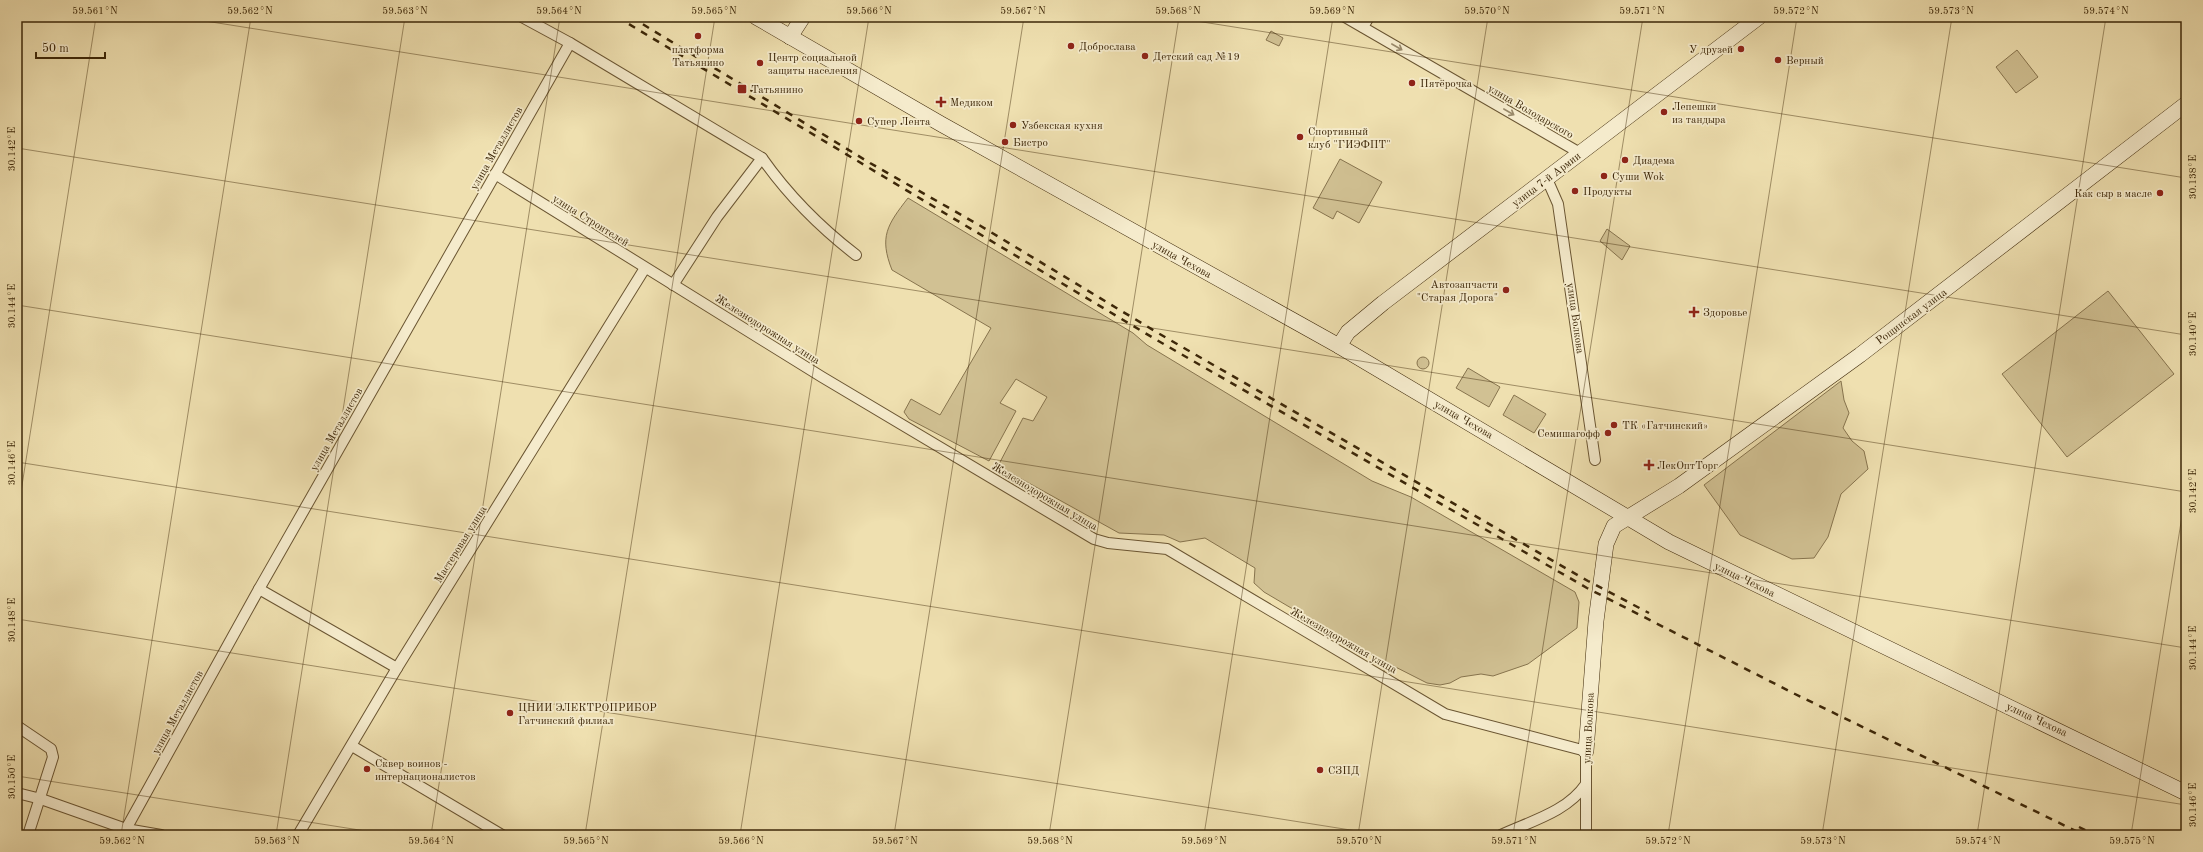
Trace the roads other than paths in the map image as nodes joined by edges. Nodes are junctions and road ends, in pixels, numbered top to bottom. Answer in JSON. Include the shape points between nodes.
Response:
{"nodes":[{"id":1,"x":522,"y":17,"type":"edge"},
{"id":2,"x":756,"y":17,"type":"edge"},
{"id":3,"x":803,"y":17,"type":"edge"},
{"id":4,"x":1345,"y":17,"type":"edge"},
{"id":5,"x":1370,"y":17,"type":"edge"},
{"id":6,"x":1759,"y":17,"type":"edge"},
{"id":7,"x":1363,"y":28,"type":"junction"},
{"id":8,"x":790,"y":37,"type":"junction"},
{"id":9,"x":570,"y":43,"type":"junction"},
{"id":10,"x":2186,"y":104,"type":"edge"},
{"id":11,"x":1580,"y":153,"type":"junction"},
{"id":12,"x":762,"y":158,"type":"junction"},
{"id":13,"x":495,"y":174,"type":"junction"},
{"id":14,"x":1547,"y":179,"type":"junction"},
{"id":15,"x":856,"y":256,"type":"dead end"},
{"id":16,"x":645,"y":268,"type":"junction"},
{"id":17,"x":674,"y":285,"type":"junction"},
{"id":18,"x":1339,"y":346,"type":"junction"},
{"id":19,"x":1595,"y":460,"type":"dead end"},
{"id":20,"x":1627,"y":517,"type":"junction"},
{"id":21,"x":260,"y":589,"type":"junction"},
{"id":22,"x":1596,"y":621,"type":"joint"},
{"id":23,"x":397,"y":668,"type":"junction"},
{"id":24,"x":17,"y":726,"type":"edge"},
{"id":25,"x":352,"y":746,"type":"junction"},
{"id":26,"x":1586,"y":751,"type":"junction"},
{"id":27,"x":1586,"y":784,"type":"junction"},
{"id":28,"x":17,"y":793,"type":"edge"},
{"id":29,"x":2186,"y":793,"type":"edge"},
{"id":30,"x":41,"y":799,"type":"junction"},
{"id":31,"x":126,"y":829,"type":"junction"},
{"id":32,"x":28,"y":835,"type":"edge"},
{"id":33,"x":162,"y":835,"type":"edge"},
{"id":34,"x":298,"y":835,"type":"edge"},
{"id":35,"x":502,"y":835,"type":"edge"},
{"id":36,"x":1501,"y":835,"type":"edge"},
{"id":37,"x":1586,"y":835,"type":"edge"}],
"edges":[{"from":1,"to":9,"type":"street"},
{"from":2,"to":8,"type":"street","name":"улица Чехова"},
{"from":3,"to":8,"type":"street"},
{"from":4,"to":7,"type":"street","name":"улица Володарского"},
{"from":5,"to":7,"type":"street"},
{"from":6,"to":11,"type":"street","name":"улица 7-й Армии"},
{"from":7,"to":11,"type":"street","name":"улица Володарского","one_way":true},
{"from":8,"to":18,"type":"street","name":"улица Чехова"},
{"from":9,"to":12,"type":"street"},
{"from":9,"to":13,"type":"street","name":"улица Металлистов"},
{"from":10,"to":20,"type":"street","name":"Рощинская улица","via":[[1860,355],[1679,486]]},
{"from":11,"to":14,"type":"street","name":"улица 7-й Армии"},
{"from":12,"to":15,"type":"street","via":[[777,179]]},
{"from":12,"to":17,"type":"street","via":[[717,217]]},
{"from":13,"to":16,"type":"street","name":"улица Строителей"},
{"from":13,"to":21,"type":"street","name":"улица Металлистов"},
{"from":14,"to":18,"type":"street","name":"улица 7-й Армии","via":[[1383,303],[1348,332]]},
{"from":14,"to":19,"type":"street","name":"улица Волкова","via":[[1558,204]]},
{"from":16,"to":17,"type":"street","name":"улица Строителей"},
{"from":16,"to":23,"type":"street","name":"Мастеровая улица"},
{"from":17,"to":26,"type":"street","name":"Железнодорожная улица","via":[[822,377],[1094,539],[1108,543],[1167,549],[1445,714]]},
{"from":18,"to":20,"type":"street","name":"улица Чехова"},
{"from":20,"to":22,"type":"street","name":"Рощинская улица","via":[[1614,526],[1609,534]]},
{"from":20,"to":29,"type":"street","name":"улица Чехова","via":[[1669,542]]},
{"from":21,"to":23,"type":"street"},
{"from":21,"to":31,"type":"street","name":"улица Металлистов"},
{"from":22,"to":26,"type":"street","name":"улица Волкова"},
{"from":23,"to":25,"type":"street","name":"Мастеровая улица"},
{"from":24,"to":30,"type":"street","via":[[52,749],[53,757]]},
{"from":25,"to":34,"type":"street","name":"Мастеровая улица"},
{"from":25,"to":35,"type":"street"},
{"from":26,"to":27,"type":"street","name":"улица Волкова"},
{"from":27,"to":36,"type":"street","via":[[1566,805]]},
{"from":27,"to":37,"type":"street","name":"улица Волкова"},
{"from":28,"to":30,"type":"street"},
{"from":30,"to":31,"type":"street"},
{"from":30,"to":32,"type":"street"},
{"from":31,"to":33,"type":"street"}]}
